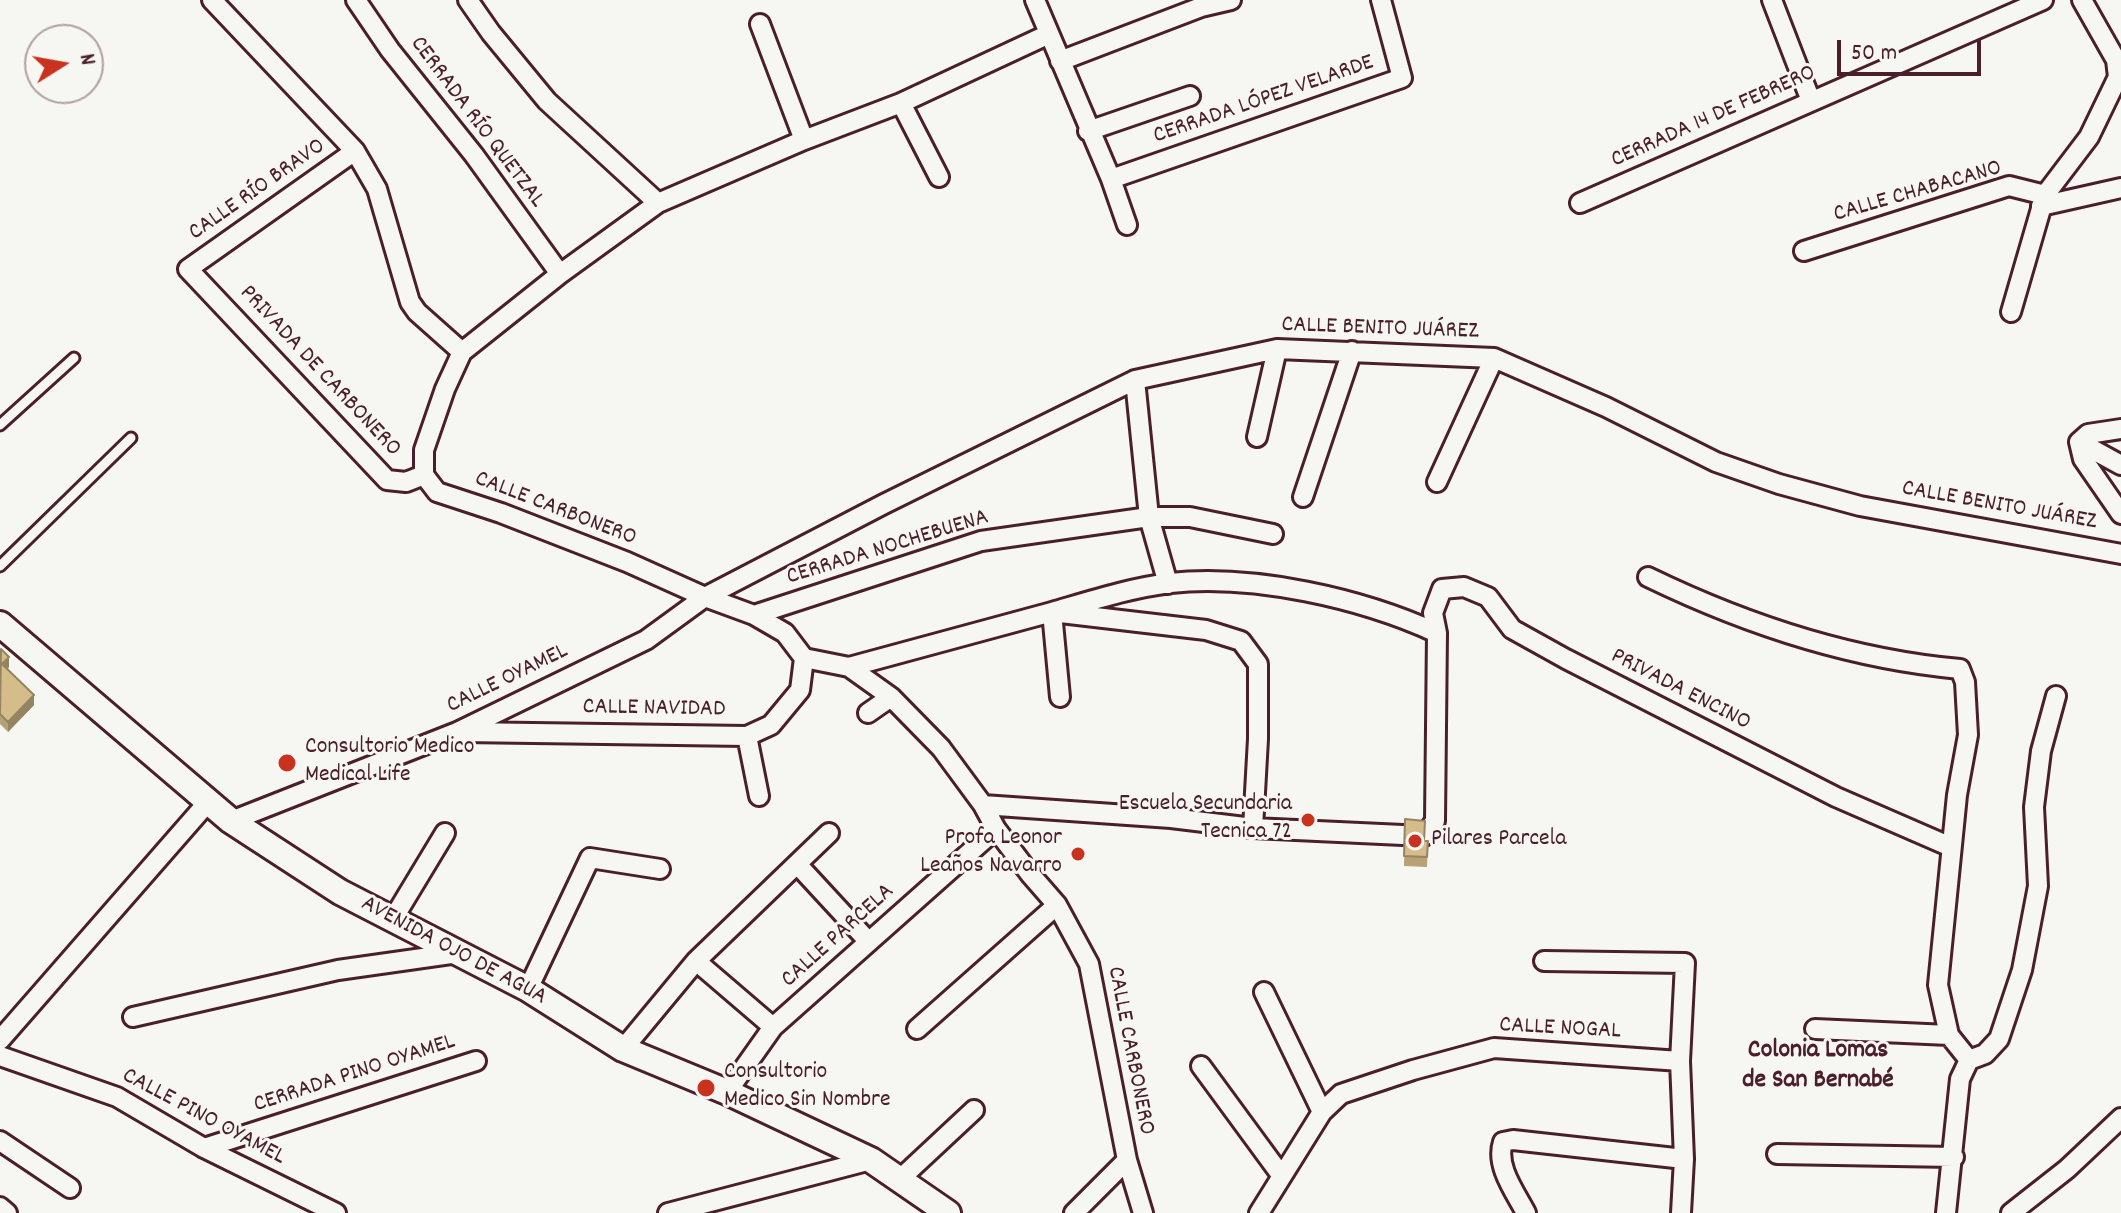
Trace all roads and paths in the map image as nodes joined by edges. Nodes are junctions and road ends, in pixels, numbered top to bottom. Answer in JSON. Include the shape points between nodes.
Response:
{"nodes":[{"id":1,"x":212,"y":0,"type":"edge"},
{"id":2,"x":356,"y":0,"type":"edge"},
{"id":3,"x":468,"y":0,"type":"edge"},
{"id":4,"x":1035,"y":0,"type":"edge"},
{"id":5,"x":1231,"y":0,"type":"edge"},
{"id":6,"x":1381,"y":0,"type":"edge"},
{"id":7,"x":1772,"y":0,"type":"edge"},
{"id":8,"x":2043,"y":0,"type":"edge"},
{"id":9,"x":2082,"y":0,"type":"edge"},
{"id":10,"x":760,"y":24,"type":"dead end"},
{"id":11,"x":1049,"y":34,"type":"junction"},
{"id":12,"x":1060,"y":61,"type":"junction"},
{"id":13,"x":1190,"y":96,"type":"dead end"},
{"id":14,"x":1811,"y":101,"type":"junction"},
{"id":15,"x":901,"y":103,"type":"junction"},
{"id":16,"x":1088,"y":131,"type":"junction"},
{"id":17,"x":804,"y":140,"type":"junction"},
{"id":18,"x":355,"y":151,"type":"junction"},
{"id":19,"x":939,"y":177,"type":"dead end"},
{"id":20,"x":1111,"y":179,"type":"junction"},
{"id":21,"x":2121,"y":188,"type":"edge"},
{"id":22,"x":2043,"y":200,"type":"junction"},
{"id":23,"x":658,"y":203,"type":"junction"},
{"id":24,"x":1580,"y":203,"type":"dead end"},
{"id":25,"x":1127,"y":225,"type":"dead end"},
{"id":26,"x":1804,"y":251,"type":"dead end"},
{"id":27,"x":188,"y":269,"type":"joint"},
{"id":28,"x":560,"y":274,"type":"junction"},
{"id":29,"x":2011,"y":312,"type":"dead end"},
{"id":30,"x":1277,"y":349,"type":"junction"},
{"id":31,"x":1352,"y":351,"type":"junction"},
{"id":32,"x":462,"y":352,"type":"junction"},
{"id":33,"x":74,"y":358,"type":"dead end"},
{"id":34,"x":1494,"y":358,"type":"junction"},
{"id":35,"x":1135,"y":380,"type":"junction"},
{"id":36,"x":0,"y":425,"type":"edge"},
{"id":37,"x":2121,"y":429,"type":"edge"},
{"id":38,"x":1257,"y":437,"type":"dead end"},
{"id":39,"x":131,"y":438,"type":"dead end"},
{"id":40,"x":2079,"y":442,"type":"junction"},
{"id":41,"x":2121,"y":465,"type":"edge"},
{"id":42,"x":424,"y":475,"type":"junction"},
{"id":43,"x":1437,"y":482,"type":"dead end"},
{"id":44,"x":1303,"y":497,"type":"dead end"},
{"id":45,"x":2121,"y":514,"type":"edge"},
{"id":46,"x":1149,"y":517,"type":"junction"},
{"id":47,"x":1273,"y":534,"type":"dead end"},
{"id":48,"x":2121,"y":554,"type":"edge"},
{"id":49,"x":0,"y":566,"type":"edge"},
{"id":50,"x":1648,"y":577,"type":"dead end"},
{"id":51,"x":1168,"y":584,"type":"junction"},
{"id":52,"x":705,"y":597,"type":"junction"},
{"id":53,"x":1052,"y":612,"type":"junction"},
{"id":54,"x":754,"y":615,"type":"junction"},
{"id":55,"x":0,"y":624,"type":"edge"},
{"id":56,"x":1437,"y":633,"type":"junction"},
{"id":57,"x":804,"y":658,"type":"junction"},
{"id":58,"x":849,"y":667,"type":"junction"},
{"id":59,"x":2056,"y":696,"type":"dead end"},
{"id":60,"x":891,"y":697,"type":"junction"},
{"id":61,"x":1060,"y":697,"type":"dead end"},
{"id":62,"x":868,"y":713,"type":"dead end"},
{"id":63,"x":457,"y":732,"type":"junction"},
{"id":64,"x":747,"y":736,"type":"junction"},
{"id":65,"x":759,"y":796,"type":"dead end"},
{"id":66,"x":208,"y":802,"type":"junction"},
{"id":67,"x":983,"y":805,"type":"junction"},
{"id":68,"x":231,"y":821,"type":"junction"},
{"id":69,"x":1253,"y":828,"type":"junction"},
{"id":70,"x":996,"y":829,"type":"junction"},
{"id":71,"x":445,"y":833,"type":"dead end"},
{"id":72,"x":829,"y":833,"type":"dead end"},
{"id":73,"x":1951,"y":847,"type":"junction"},
{"id":74,"x":797,"y":864,"type":"junction"},
{"id":75,"x":660,"y":869,"type":"dead end"},
{"id":76,"x":1057,"y":905,"type":"junction"},
{"id":77,"x":393,"y":919,"type":"junction"},
{"id":78,"x":869,"y":942,"type":"junction"},
{"id":79,"x":458,"y":953,"type":"junction"},
{"id":80,"x":696,"y":961,"type":"junction"},
{"id":81,"x":1544,"y":961,"type":"dead end"},
{"id":82,"x":528,"y":989,"type":"junction"},
{"id":83,"x":1264,"y":992,"type":"dead end"},
{"id":84,"x":133,"y":1017,"type":"dead end"},
{"id":85,"x":8,"y":1019,"type":"edge"},
{"id":86,"x":773,"y":1027,"type":"junction"},
{"id":87,"x":917,"y":1029,"type":"dead end"},
{"id":88,"x":1815,"y":1029,"type":"dead end"},
{"id":89,"x":1949,"y":1035,"type":"junction"},
{"id":90,"x":0,"y":1040,"type":"edge"},
{"id":91,"x":623,"y":1049,"type":"junction"},
{"id":92,"x":0,"y":1056,"type":"edge"},
{"id":93,"x":1969,"y":1060,"type":"junction"},
{"id":94,"x":476,"y":1061,"type":"dead end"},
{"id":95,"x":1680,"y":1061,"type":"junction"},
{"id":96,"x":1201,"y":1066,"type":"dead end"},
{"id":97,"x":727,"y":1092,"type":"junction"},
{"id":98,"x":974,"y":1110,"type":"dead end"},
{"id":99,"x":1322,"y":1112,"type":"junction"},
{"id":100,"x":2121,"y":1118,"type":"edge"},
{"id":101,"x":0,"y":1141,"type":"edge"},
{"id":102,"x":204,"y":1148,"type":"junction"},
{"id":103,"x":1777,"y":1154,"type":"dead end"},
{"id":104,"x":1954,"y":1157,"type":"junction"},
{"id":105,"x":1684,"y":1159,"type":"junction"},
{"id":106,"x":871,"y":1160,"type":"junction"},
{"id":107,"x":1127,"y":1160,"type":"junction"},
{"id":108,"x":1281,"y":1175,"type":"junction"},
{"id":109,"x":899,"y":1180,"type":"junction"},
{"id":110,"x":70,"y":1188,"type":"dead end"},
{"id":111,"x":0,"y":1207,"type":"edge"},
{"id":112,"x":7,"y":1213,"type":"edge"},
{"id":113,"x":336,"y":1213,"type":"edge"},
{"id":114,"x":668,"y":1213,"type":"edge"},
{"id":115,"x":948,"y":1213,"type":"edge"},
{"id":116,"x":1074,"y":1213,"type":"edge"},
{"id":117,"x":1143,"y":1213,"type":"edge"},
{"id":118,"x":1259,"y":1213,"type":"edge"},
{"id":119,"x":1526,"y":1213,"type":"edge"},
{"id":120,"x":1681,"y":1213,"type":"edge"},
{"id":121,"x":1946,"y":1213,"type":"edge"},
{"id":122,"x":2011,"y":1213,"type":"edge"}],
"edges":[{"from":1,"to":18,"type":"street","name":"CALLE RÍO BRAVO"},
{"from":2,"to":28,"type":"street","name":"CERRADA RÍO QUETZAL"},
{"from":3,"to":23,"type":"street","via":[[547,101]]},
{"from":4,"to":11,"type":"street"},
{"from":5,"to":12,"type":"street"},
{"from":6,"to":20,"type":"street","name":"CERRADA LÓPEZ VELARDE","via":[[1402,78]]},
{"from":7,"to":14,"type":"street"},
{"from":8,"to":14,"type":"street","name":"CERRADA 14 DE FEBRERO"},
{"from":9,"to":22,"type":"street","via":[[2116,60],[2118,77],[2089,137]]},
{"from":10,"to":17,"type":"street"},
{"from":11,"to":12,"type":"street"},
{"from":11,"to":15,"type":"street"},
{"from":12,"to":16,"type":"street"},
{"from":13,"to":16,"type":"street"},
{"from":14,"to":24,"type":"street","name":"CERRADA 14 DE FEBRERO"},
{"from":15,"to":17,"type":"street"},
{"from":15,"to":19,"type":"street"},
{"from":16,"to":20,"type":"street"},
{"from":17,"to":23,"type":"street"},
{"from":18,"to":27,"type":"street","name":"CALLE RÍO BRAVO"},
{"from":18,"to":32,"type":"street","name":"CALLE RÍO BRAVO","via":[[377,189],[410,302]]},
{"from":20,"to":25,"type":"street"},
{"from":21,"to":22,"type":"street"},
{"from":22,"to":26,"type":"street","name":"CALLE CHABACANO","via":[[2009,186]]},
{"from":22,"to":29,"type":"street"},
{"from":23,"to":28,"type":"street"},
{"from":27,"to":42,"type":"street","name":"PRIVADA DE CARBONERO","via":[[387,480],[406,482]]},
{"from":28,"to":32,"type":"street"},
{"from":30,"to":31,"type":"street","name":"CALLE BENITO JUÁREZ"},
{"from":30,"to":35,"type":"street","name":"CALLE BENITO JUÁREZ"},
{"from":30,"to":38,"type":"street"},
{"from":31,"to":34,"type":"street","name":"CALLE BENITO JUÁREZ"},
{"from":31,"to":44,"type":"street"},
{"from":32,"to":42,"type":"street","via":[[424,450]]},
{"from":33,"to":36,"type":"lane"},
{"from":34,"to":43,"type":"street"},
{"from":34,"to":48,"type":"street","name":"CALLE BENITO JUÁREZ","via":[[1716,462],[1779,484],[1860,506]]},
{"from":35,"to":46,"type":"street"},
{"from":35,"to":52,"type":"street","name":"CALLE BENITO JUÁREZ"},
{"from":37,"to":40,"type":"street","via":[[2088,434]]},
{"from":39,"to":49,"type":"lane"},
{"from":40,"to":41,"type":"street"},
{"from":40,"to":45,"type":"street","via":[[2083,459]]},
{"from":42,"to":52,"type":"street","name":"CALLE CARBONERO","via":[[437,492],[599,551]]},
{"from":46,"to":47,"type":"street","name":"CERRADA NOCHEBUENA","via":[[1190,517]]},
{"from":46,"to":51,"type":"street"},
{"from":46,"to":54,"type":"street","name":"CERRADA NOCHEBUENA","via":[[981,541]]},
{"from":50,"to":73,"type":"street","via":[[1758,626],[1835,649],[1960,669],[1968,735]]},
{"from":51,"to":53,"type":"street"},
{"from":51,"to":56,"type":"street","via":[[1217,580],[1284,588],[1375,608]]},
{"from":52,"to":54,"type":"street","name":"CALLE CARBONERO"},
{"from":52,"to":63,"type":"street","name":"CALLE OYAMEL","via":[[646,640]]},
{"from":53,"to":58,"type":"street"},
{"from":53,"to":61,"type":"street"},
{"from":53,"to":69,"type":"street","via":[[1206,630],[1241,641],[1258,664]]},
{"from":54,"to":57,"type":"street","name":"CALLE CARBONERO","via":[[785,633]]},
{"from":55,"to":66,"type":"street","name":"AVENIDA OJO DE AGUA"},
{"from":56,"to":69,"type":"street","via":[[1435,821],[1424,836]]},
{"from":56,"to":73,"type":"street","name":"PRIVADA ENCINO","via":[[1433,613],[1442,589],[1464,587],[1488,597],[1512,629],[1566,659],[1836,797]]},
{"from":57,"to":58,"type":"street","name":"CALLE CARBONERO"},
{"from":57,"to":64,"type":"street","name":"CALLE NAVIDAD","via":[[800,690],[771,725]]},
{"from":58,"to":60,"type":"street","name":"CALLE CARBONERO"},
{"from":59,"to":93,"type":"street","via":[[2041,751],[2034,807],[2038,886],[2022,970],[1999,1039],[1985,1054]]},
{"from":60,"to":62,"type":"street"},
{"from":60,"to":67,"type":"street","name":"CALLE CARBONERO","via":[[941,748]]},
{"from":63,"to":64,"type":"street","name":"CALLE NAVIDAD"},
{"from":63,"to":68,"type":"street","name":"CALLE OYAMEL"},
{"from":64,"to":65,"type":"street"},
{"from":66,"to":68,"type":"street","name":"AVENIDA OJO DE AGUA"},
{"from":66,"to":85,"type":"street"},
{"from":67,"to":69,"type":"street"},
{"from":67,"to":70,"type":"street","name":"CALLE CARBONERO"},
{"from":68,"to":77,"type":"street","name":"AVENIDA OJO DE AGUA","via":[[340,892]]},
{"from":70,"to":76,"type":"street","name":"CALLE CARBONERO"},
{"from":70,"to":78,"type":"street","name":"CALLE PARCELA"},
{"from":71,"to":77,"type":"street"},
{"from":72,"to":74,"type":"street"},
{"from":73,"to":89,"type":"street","via":[[1938,985]]},
{"from":74,"to":78,"type":"street"},
{"from":74,"to":80,"type":"street"},
{"from":75,"to":82,"type":"street","via":[[590,858]]},
{"from":76,"to":87,"type":"street"},
{"from":76,"to":107,"type":"street","name":"CALLE CARBONERO","via":[[1089,964]]},
{"from":77,"to":79,"type":"street","name":"AVENIDA OJO DE AGUA"},
{"from":78,"to":86,"type":"street","name":"CALLE PARCELA"},
{"from":79,"to":82,"type":"street","name":"AVENIDA OJO DE AGUA"},
{"from":79,"to":84,"type":"street","via":[[338,970]]},
{"from":80,"to":86,"type":"street"},
{"from":80,"to":91,"type":"street"},
{"from":81,"to":95,"type":"street","via":[[1685,963]]},
{"from":82,"to":91,"type":"street","name":"AVENIDA OJO DE AGUA"},
{"from":83,"to":99,"type":"street"},
{"from":85,"to":90,"type":"street"},
{"from":86,"to":97,"type":"street","name":"CALLE PARCELA"},
{"from":88,"to":89,"type":"street"},
{"from":89,"to":93,"type":"street"},
{"from":91,"to":97,"type":"street","name":"AVENIDA OJO DE AGUA"},
{"from":92,"to":102,"type":"street","name":"CALLE PINO OYAMEL","via":[[117,1097]]},
{"from":93,"to":104,"type":"street","via":[[1960,1079]]},
{"from":94,"to":102,"type":"street","name":"CERRADA PINO OYAMEL"},
{"from":95,"to":99,"type":"street","name":"CALLE NOGAL","via":[[1494,1048],[1341,1094]]},
{"from":95,"to":105,"type":"street"},
{"from":96,"to":108,"type":"street"},
{"from":97,"to":106,"type":"street","name":"AVENIDA OJO DE AGUA"},
{"from":98,"to":109,"type":"street"},
{"from":99,"to":108,"type":"street","name":"CALLE NOGAL"},
{"from":100,"to":122,"type":"street"},
{"from":101,"to":110,"type":"street"},
{"from":102,"to":113,"type":"street","name":"CALLE PINO OYAMEL"},
{"from":103,"to":104,"type":"street"},
{"from":104,"to":121,"type":"street"},
{"from":105,"to":119,"type":"street","via":[[1503,1142],[1499,1154]]},
{"from":105,"to":120,"type":"street"},
{"from":106,"to":109,"type":"street","name":"AVENIDA OJO DE AGUA"},
{"from":106,"to":114,"type":"street"},
{"from":107,"to":116,"type":"street"},
{"from":107,"to":117,"type":"street","name":"CALLE CARBONERO"},
{"from":108,"to":118,"type":"street","name":"CALLE NOGAL"},
{"from":109,"to":115,"type":"street","name":"AVENIDA OJO DE AGUA"},
{"from":111,"to":112,"type":"street"}]}
